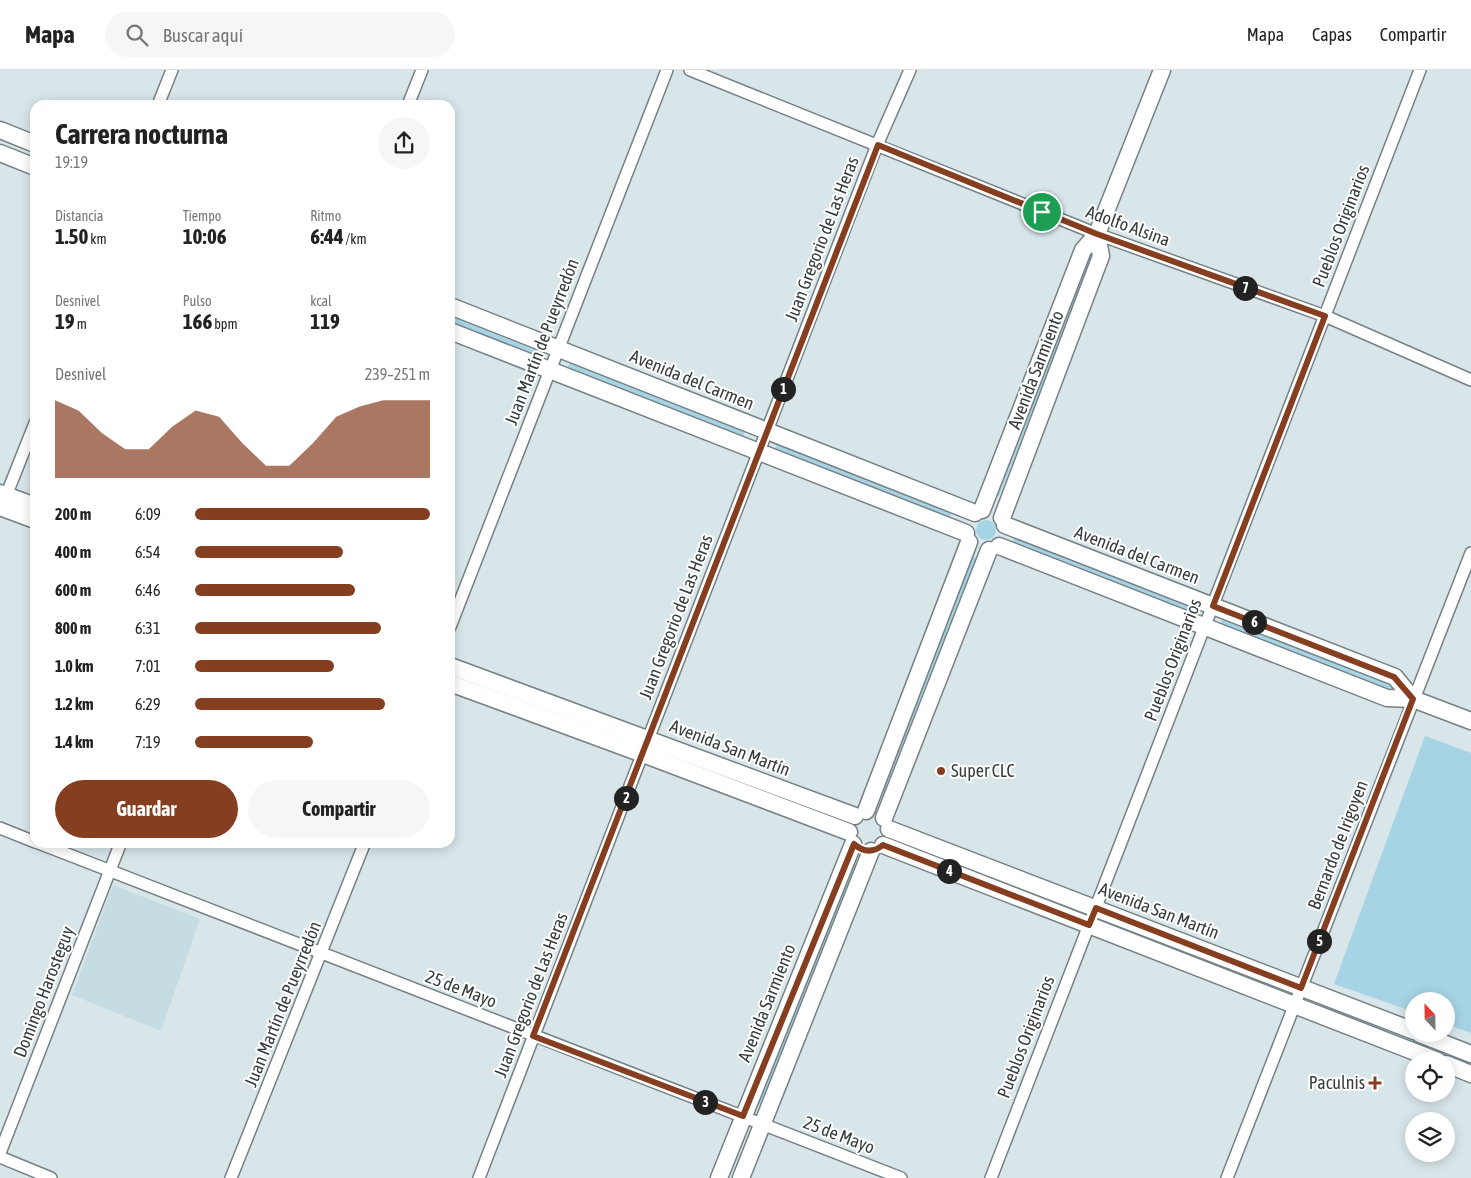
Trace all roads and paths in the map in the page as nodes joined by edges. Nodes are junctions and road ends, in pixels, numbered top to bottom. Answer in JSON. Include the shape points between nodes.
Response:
{"nodes":[{"id":1,"x":172,"y":70,"type":"edge"},
{"id":2,"x":422,"y":70,"type":"edge"},
{"id":3,"x":667,"y":70,"type":"edge"},
{"id":4,"x":690,"y":70,"type":"edge"},
{"id":5,"x":910,"y":70,"type":"edge"},
{"id":6,"x":1162,"y":70,"type":"edge"},
{"id":7,"x":1420,"y":70,"type":"edge"},
{"id":8,"x":160,"y":100,"type":"edge"},
{"id":9,"x":410,"y":100,"type":"edge"},
{"id":10,"x":0,"y":130,"type":"edge"},
{"id":11,"x":30,"y":142,"type":"edge"},
{"id":12,"x":878,"y":145,"type":"junction"},
{"id":13,"x":0,"y":153,"type":"edge"},
{"id":14,"x":30,"y":165,"type":"edge"},
{"id":15,"x":1097,"y":234,"type":"junction"},
{"id":16,"x":455,"y":308,"type":"edge"},
{"id":17,"x":1325,"y":316,"type":"junction"},
{"id":18,"x":455,"y":333,"type":"edge"},
{"id":19,"x":559,"y":348,"type":"junction"},
{"id":20,"x":550,"y":370,"type":"junction"},
{"id":21,"x":1471,"y":380,"type":"edge"},
{"id":22,"x":767,"y":430,"type":"junction"},
{"id":23,"x":30,"y":434,"type":"edge"},
{"id":24,"x":758,"y":452,"type":"junction"},
{"id":25,"x":2,"y":502,"type":"edge"},
{"id":26,"x":30,"y":505,"type":"edge"},
{"id":27,"x":978,"y":512,"type":"junction"},
{"id":28,"x":30,"y":517,"type":"edge"},
{"id":29,"x":1004,"y":522,"type":"junction"},
{"id":30,"x":967,"y":538,"type":"junction"},
{"id":31,"x":994,"y":548,"type":"junction"},
{"id":32,"x":1471,"y":553,"type":"edge"},
{"id":33,"x":1213,"y":606,"type":"junction"},
{"id":34,"x":455,"y":614,"type":"edge"},
{"id":35,"x":1204,"y":626,"type":"junction"},
{"id":36,"x":455,"y":668,"type":"edge"},
{"id":37,"x":455,"y":685,"type":"edge"},
{"id":38,"x":1413,"y":699,"type":"junction"},
{"id":39,"x":1471,"y":721,"type":"edge"},
{"id":40,"x":646,"y":746,"type":"junction"},
{"id":41,"x":861,"y":813,"type":"junction"},
{"id":42,"x":887,"y":823,"type":"junction"},
{"id":43,"x":0,"y":828,"type":"edge"},
{"id":44,"x":851,"y":838,"type":"junction"},
{"id":45,"x":30,"y":840,"type":"edge"},
{"id":46,"x":51,"y":848,"type":"edge"},
{"id":47,"x":119,"y":848,"type":"edge"},
{"id":48,"x":363,"y":848,"type":"edge"},
{"id":49,"x":877,"y":848,"type":"junction"},
{"id":50,"x":110,"y":871,"type":"junction"},
{"id":51,"x":1096,"y":908,"type":"junction"},
{"id":52,"x":1089,"y":925,"type":"junction"},
{"id":53,"x":322,"y":953,"type":"junction"},
{"id":54,"x":1301,"y":988,"type":"junction"},
{"id":55,"x":1294,"y":1005,"type":"junction"},
{"id":56,"x":1405,"y":1028,"type":"edge"},
{"id":57,"x":533,"y":1036,"type":"junction"},
{"id":58,"x":1440,"y":1042,"type":"edge"},
{"id":59,"x":1415,"y":1052,"type":"edge"},
{"id":60,"x":1471,"y":1054,"type":"edge"},
{"id":61,"x":1455,"y":1068,"type":"edge"},
{"id":62,"x":1471,"y":1074,"type":"edge"},
{"id":63,"x":743,"y":1116,"type":"junction"},
{"id":64,"x":762,"y":1124,"type":"junction"},
{"id":65,"x":0,"y":1153,"type":"edge"},
{"id":66,"x":0,"y":1157,"type":"edge"},
{"id":67,"x":51,"y":1178,"type":"edge"},
{"id":68,"x":231,"y":1178,"type":"edge"},
{"id":69,"x":479,"y":1178,"type":"edge"},
{"id":70,"x":719,"y":1178,"type":"edge"},
{"id":71,"x":741,"y":1178,"type":"edge"},
{"id":72,"x":901,"y":1178,"type":"edge"},
{"id":73,"x":990,"y":1178,"type":"edge"},
{"id":74,"x":1227,"y":1178,"type":"edge"}],
"edges":[{"from":1,"to":8,"type":"street"},
{"from":2,"to":9,"type":"street"},
{"from":3,"to":19,"type":"street","name":"Juan Martín de Pueyrredón"},
{"from":4,"to":12,"type":"street","name":"Adolfo Alsina"},
{"from":5,"to":12,"type":"street","name":"Juan Gregorio de Las Heras"},
{"from":6,"to":15,"type":"main road","name":"Avenida Sarmiento"},
{"from":7,"to":17,"type":"street","name":"Pueblos Originarios"},
{"from":10,"to":11,"type":"main road"},
{"from":12,"to":15,"type":"street","name":"Adolfo Alsina"},
{"from":12,"to":22,"type":"street","name":"Juan Gregorio de Las Heras"},
{"from":13,"to":14,"type":"main road"},
{"from":15,"to":17,"type":"street","name":"Adolfo Alsina"},
{"from":15,"to":27,"type":"main road","name":"Avenida Sarmiento","via":[[1083,250]]},
{"from":15,"to":29,"type":"main road","name":"Avenida Sarmiento","via":[[1100,256]]},
{"from":16,"to":19,"type":"main road","name":"Avenida del Carmen"},
{"from":17,"to":21,"type":"street","name":"Adolfo Alsina"},
{"from":17,"to":33,"type":"street","name":"Pueblos Originarios"},
{"from":18,"to":20,"type":"main road"},
{"from":19,"to":20,"type":"street","name":"Juan Martín de Pueyrredón"},
{"from":19,"to":22,"type":"main road","name":"Avenida del Carmen"},
{"from":20,"to":24,"type":"main road"},
{"from":20,"to":34,"type":"street","name":"Juan Martín de Pueyrredón"},
{"from":22,"to":24,"type":"street","name":"Juan Gregorio de Las Heras"},
{"from":22,"to":27,"type":"main road","name":"Avenida del Carmen"},
{"from":23,"to":25,"type":"street"},
{"from":24,"to":30,"type":"main road"},
{"from":24,"to":40,"type":"street","name":"Juan Gregorio de Las Heras"},
{"from":25,"to":26,"type":"main road"},
{"from":25,"to":28,"type":"main road"},
{"from":27,"to":29,"type":"main road","via":[[991,511]]},
{"from":27,"to":30,"type":"main road","via":[[968,520]]},
{"from":29,"to":31,"type":"main road","via":[[1005,536]]},
{"from":29,"to":33,"type":"main road","name":"Avenida del Carmen"},
{"from":30,"to":31,"type":"main road","via":[[978,549]]},
{"from":30,"to":41,"type":"main road"},
{"from":31,"to":35,"type":"main road","name":"Avenida del Carmen"},
{"from":31,"to":42,"type":"main road"},
{"from":32,"to":38,"type":"street","name":"Bernardo de Irigoyen"},
{"from":33,"to":35,"type":"street","name":"Pueblos Originarios"},
{"from":33,"to":38,"type":"main road","name":"Avenida del Carmen","via":[[1394,677]]},
{"from":35,"to":38,"type":"main road","name":"Avenida del Carmen","via":[[1387,698]]},
{"from":35,"to":51,"type":"street","name":"Pueblos Originarios"},
{"from":36,"to":40,"type":"main road","name":"Avenida San Martín"},
{"from":37,"to":40,"type":"main road","name":"Avenida San Martín"},
{"from":38,"to":39,"type":"main road","name":"Avenida del Carmen"},
{"from":38,"to":54,"type":"street","name":"Bernardo de Irigoyen"},
{"from":40,"to":41,"type":"main road","name":"Avenida San Martín"},
{"from":40,"to":44,"type":"main road","name":"Avenida San Martín"},
{"from":40,"to":57,"type":"street","name":"Juan Gregorio de Las Heras"},
{"from":41,"to":42,"type":"main road","via":[[878,813]]},
{"from":41,"to":44,"type":"main road","via":[[850,823]]},
{"from":42,"to":49,"type":"main road","via":[[888,838]]},
{"from":42,"to":51,"type":"main road","name":"Avenida San Martín"},
{"from":43,"to":45,"type":"street","name":"25 de Mayo"},
{"from":44,"to":49,"type":"main road","via":[[862,850]]},
{"from":44,"to":63,"type":"main road","name":"Avenida Sarmiento"},
{"from":46,"to":50,"type":"street","name":"25 de Mayo"},
{"from":47,"to":50,"type":"street","name":"Domingo Harosteguy"},
{"from":48,"to":53,"type":"street","name":"Juan Martín de Pueyrredón"},
{"from":49,"to":52,"type":"main road"},
{"from":49,"to":64,"type":"main road"},
{"from":50,"to":53,"type":"street","name":"25 de Mayo"},
{"from":50,"to":65,"type":"street","name":"Domingo Harosteguy"},
{"from":51,"to":52,"type":"street","name":"Pueblos Originarios"},
{"from":51,"to":54,"type":"main road","name":"Avenida San Martín"},
{"from":52,"to":55,"type":"main road"},
{"from":52,"to":73,"type":"street","name":"Pueblos Originarios"},
{"from":53,"to":57,"type":"street","name":"25 de Mayo"},
{"from":53,"to":68,"type":"street","name":"Juan Martín de Pueyrredón"},
{"from":54,"to":55,"type":"street","name":"Bernardo de Irigoyen"},
{"from":54,"to":56,"type":"main road","name":"Avenida San Martín"},
{"from":55,"to":59,"type":"main road"},
{"from":55,"to":74,"type":"street","name":"Bernardo de Irigoyen"},
{"from":57,"to":63,"type":"street","name":"25 de Mayo"},
{"from":57,"to":69,"type":"street","name":"Juan Gregorio de Las Heras"},
{"from":58,"to":60,"type":"main road"},
{"from":61,"to":62,"type":"main road"},
{"from":63,"to":64,"type":"street","name":"25 de Mayo"},
{"from":63,"to":70,"type":"main road","name":"Avenida Sarmiento"},
{"from":64,"to":71,"type":"main road"},
{"from":64,"to":72,"type":"street","name":"25 de Mayo"},
{"from":66,"to":67,"type":"street"}]}
